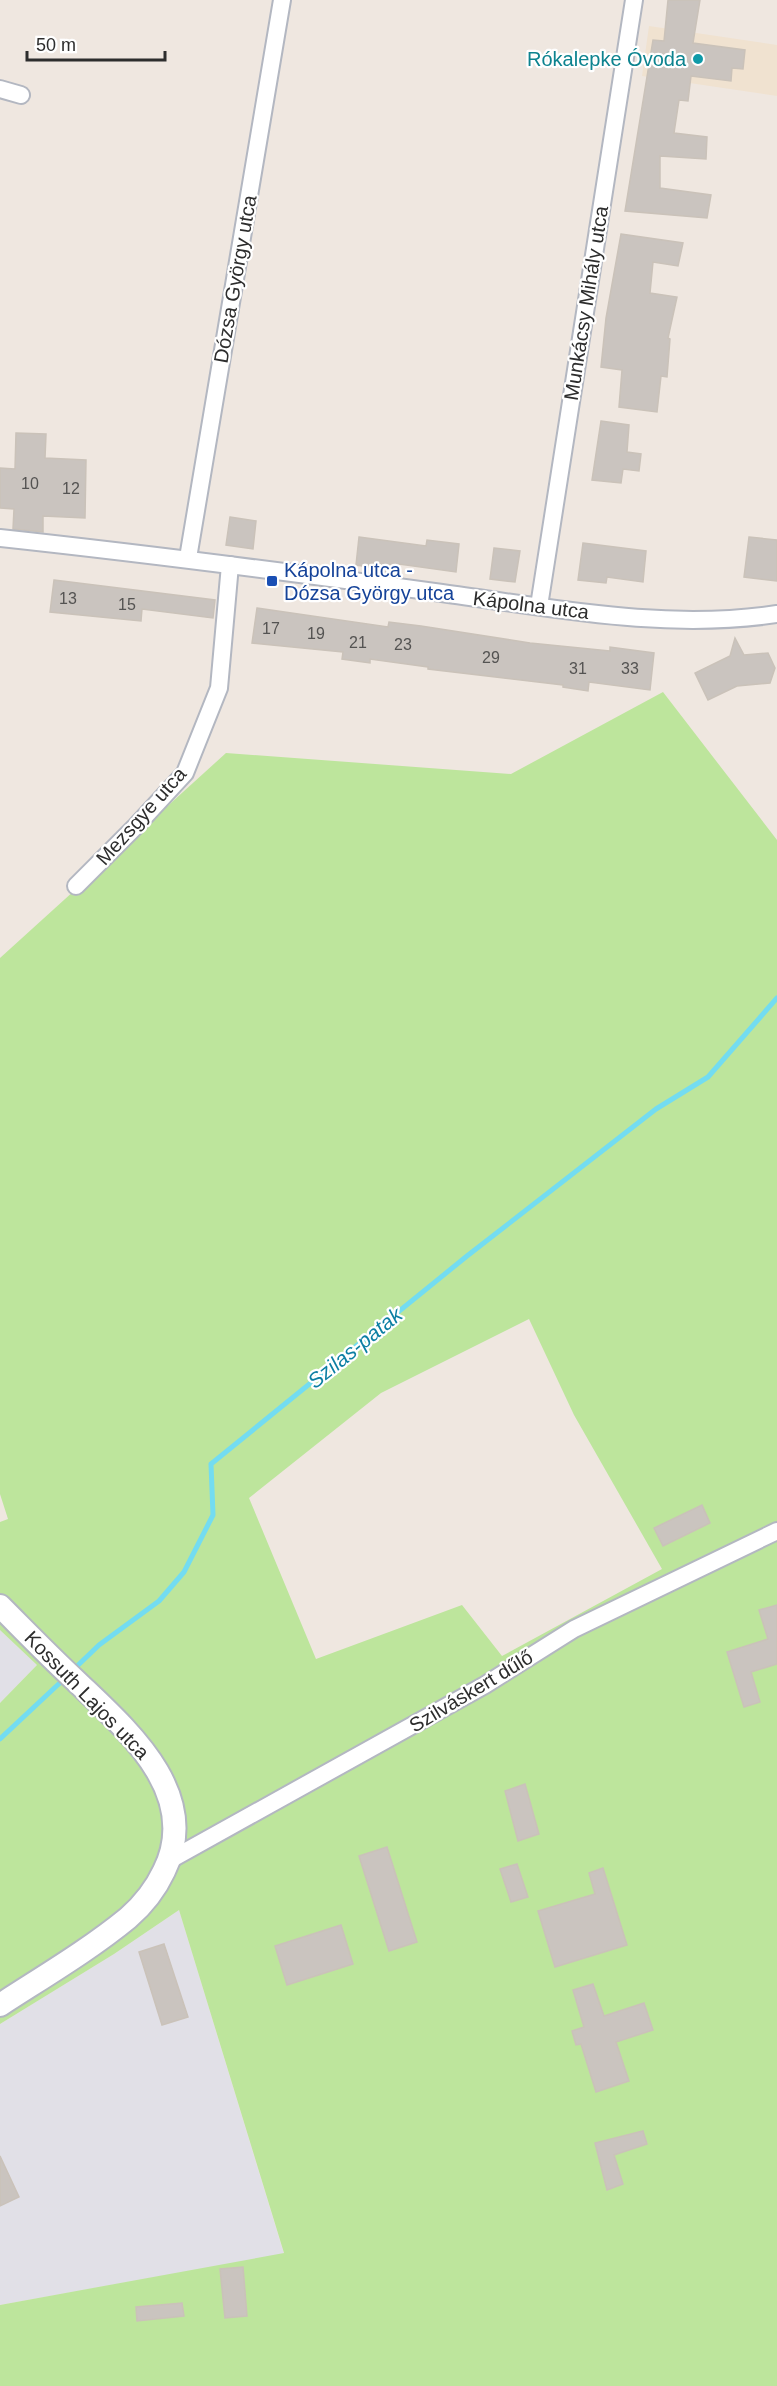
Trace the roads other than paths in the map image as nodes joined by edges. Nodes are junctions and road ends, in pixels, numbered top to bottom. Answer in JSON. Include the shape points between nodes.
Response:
{"nodes":[{"id":1,"x":282,"y":0,"type":"edge"},
{"id":2,"x":634,"y":0,"type":"edge"},
{"id":3,"x":0,"y":89,"type":"edge"},
{"id":4,"x":21,"y":95,"type":"dead end"},
{"id":5,"x":0,"y":538,"type":"edge"},
{"id":6,"x":188,"y":558,"type":"junction"},
{"id":7,"x":230,"y":565,"type":"junction"},
{"id":8,"x":539,"y":606,"type":"junction"},
{"id":9,"x":777,"y":614,"type":"edge"},
{"id":10,"x":76,"y":886,"type":"dead end"},
{"id":11,"x":777,"y":1531,"type":"edge"},
{"id":12,"x":0,"y":1606,"type":"edge"},
{"id":13,"x":170,"y":1860,"type":"junction"},
{"id":14,"x":0,"y":2005,"type":"edge"}],
"edges":[{"from":1,"to":6,"type":"street","name":"Dózsa György utca"},
{"from":2,"to":8,"type":"street","name":"Munkácsy Mihály utca"},
{"from":3,"to":4,"type":"street"},
{"from":5,"to":6,"type":"street","name":"Kápolna utca"},
{"from":6,"to":7,"type":"street","name":"Kápolna utca"},
{"from":7,"to":8,"type":"street","name":"Kápolna utca"},
{"from":7,"to":10,"type":"street","name":"Mezsgye utca","via":[[219,688],[185,773]]},
{"from":8,"to":9,"type":"street","name":"Kápolna utca","via":[[688,621]]},
{"from":11,"to":13,"type":"street","name":"Szilváskert dűlő","via":[[574,1629],[485,1685]]},
{"from":12,"to":13,"type":"main road","name":"Kossuth Lajos utca","via":[[144,1752],[164,1782],[175,1827]]},
{"from":13,"to":14,"type":"main road","name":"Kossuth Lajos utca","via":[[156,1887],[129,1917]]}]}
